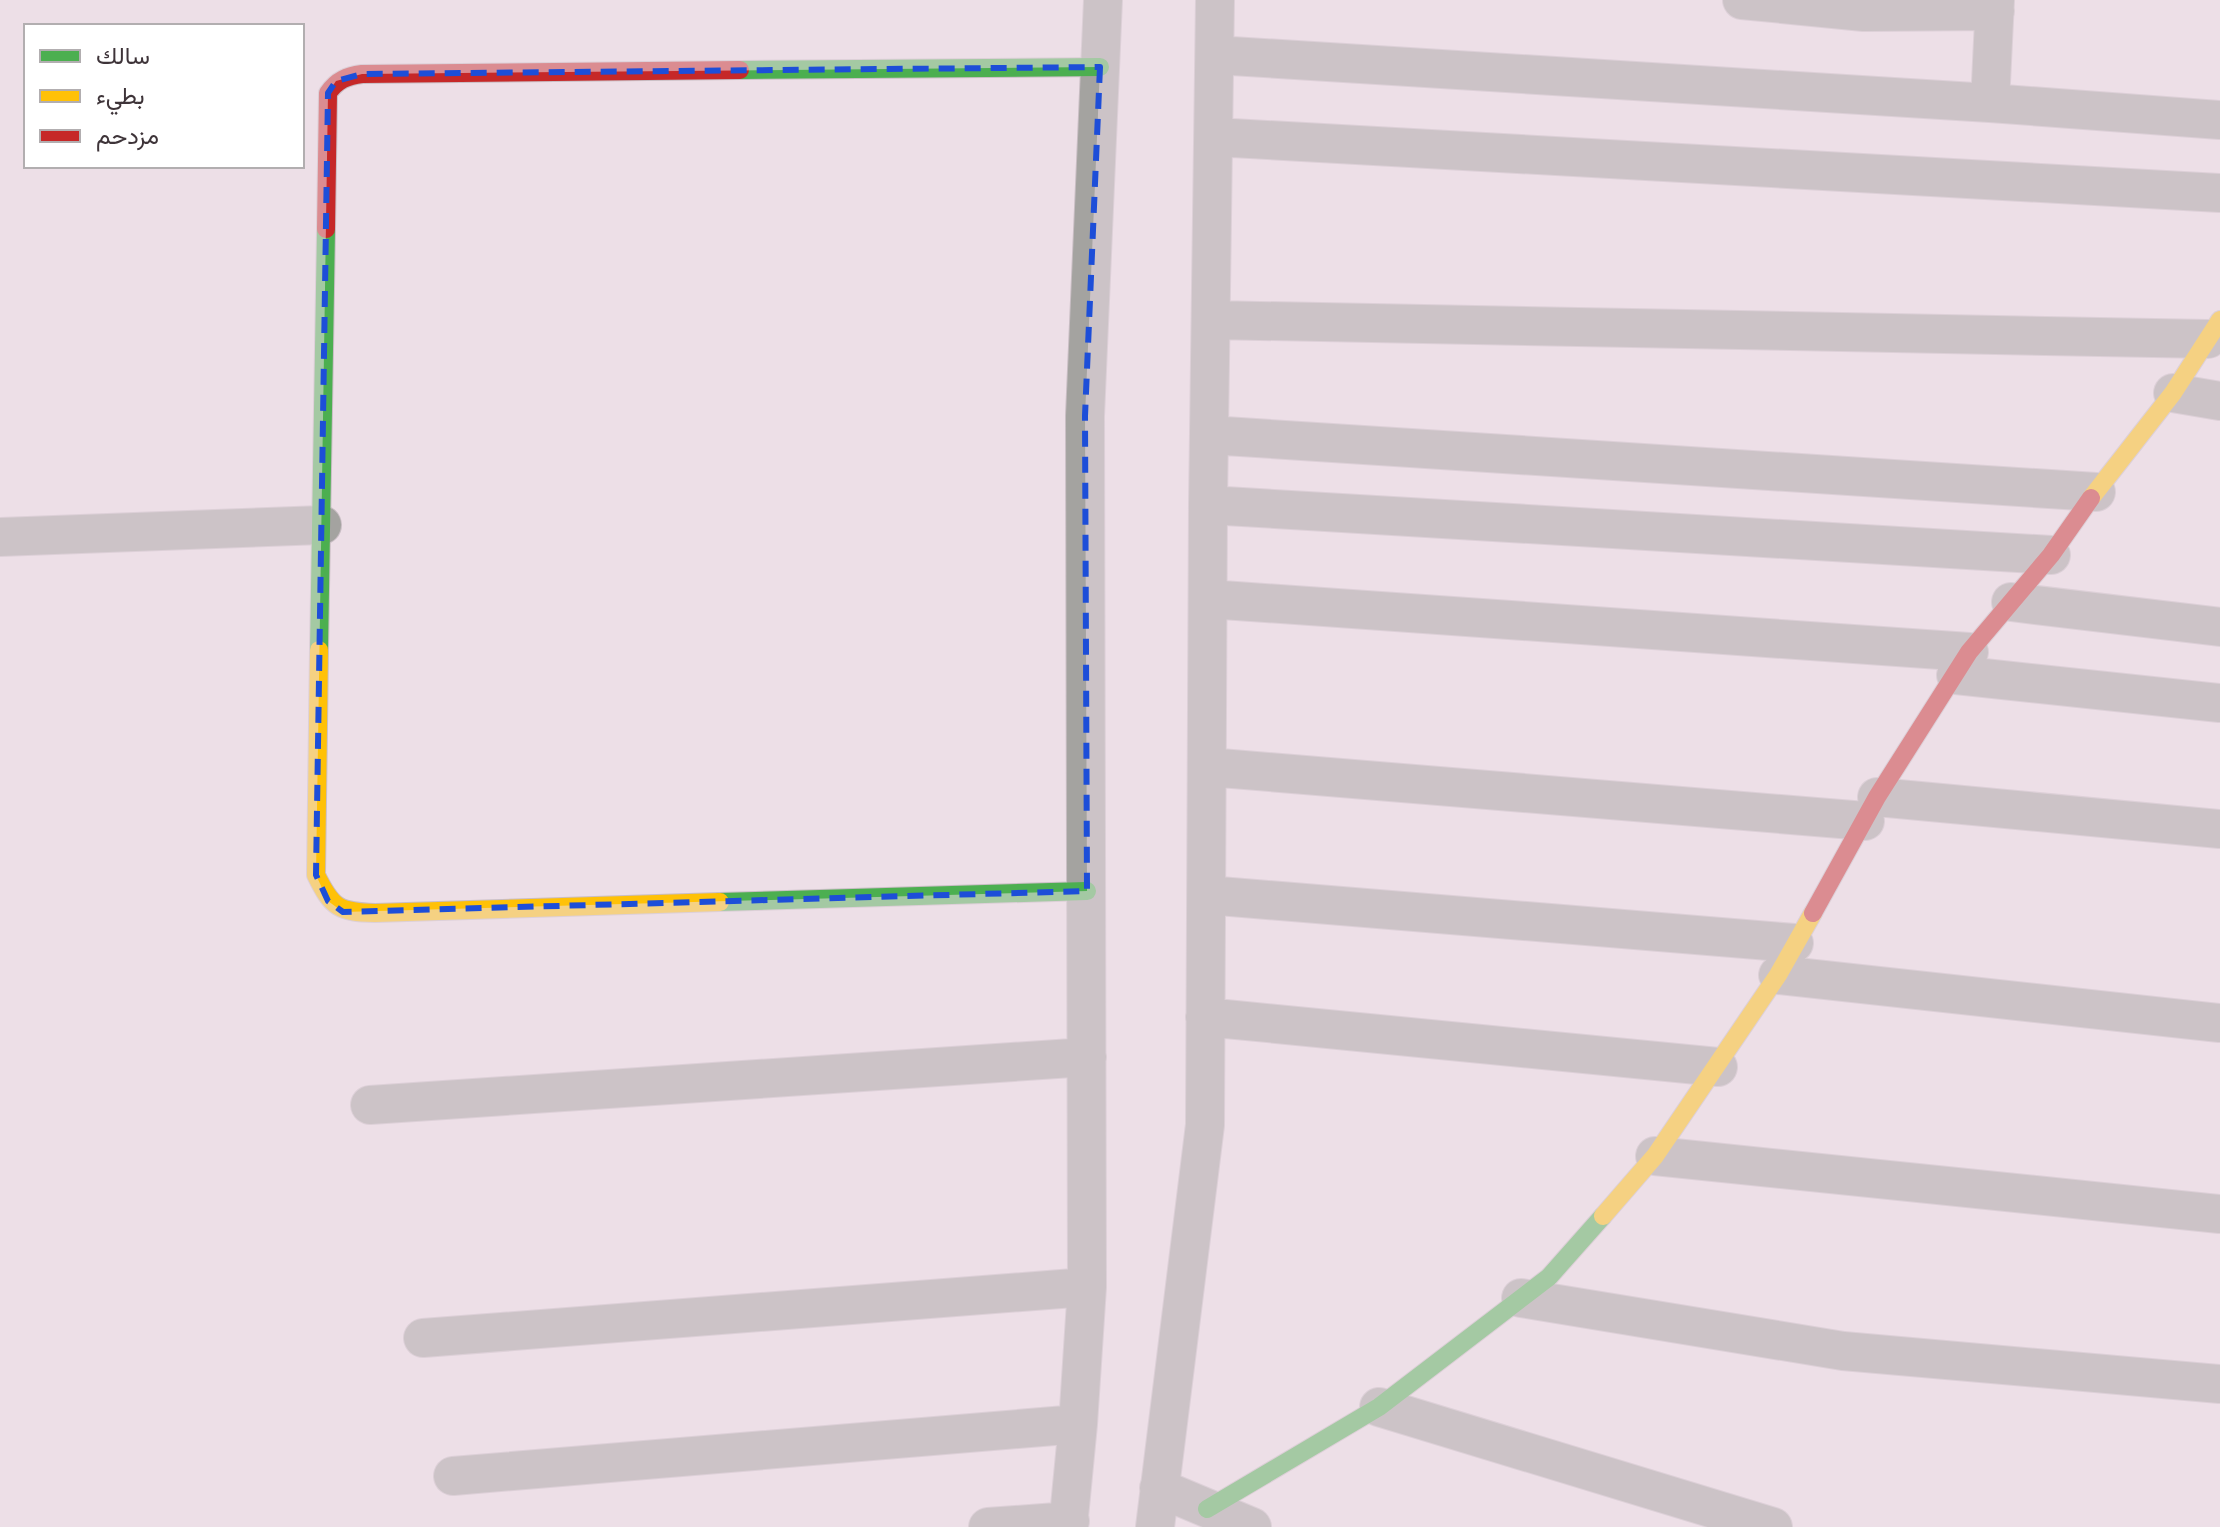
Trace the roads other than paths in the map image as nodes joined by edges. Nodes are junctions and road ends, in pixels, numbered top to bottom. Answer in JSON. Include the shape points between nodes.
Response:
{"nodes":[{"id":1,"x":1103,"y":0,"type":"edge"},
{"id":2,"x":1215,"y":0,"type":"edge"},
{"id":3,"x":1742,"y":0,"type":"edge"},
{"id":4,"x":1995,"y":5,"type":"edge"},
{"id":5,"x":1215,"y":55,"type":"junction"},
{"id":6,"x":1100,"y":67,"type":"junction"},
{"id":7,"x":1990,"y":103,"type":"junction"},
{"id":8,"x":2220,"y":120,"type":"edge"},
{"id":9,"x":1214,"y":137,"type":"junction"},
{"id":10,"x":2220,"y":193,"type":"edge"},
{"id":11,"x":1212,"y":320,"type":"junction"},
{"id":12,"x":2214,"y":330,"type":"edge"},
{"id":13,"x":2173,"y":393,"type":"junction"},
{"id":14,"x":2220,"y":401,"type":"edge"},
{"id":15,"x":1209,"y":435,"type":"junction"},
{"id":16,"x":2096,"y":492,"type":"junction"},
{"id":17,"x":1208,"y":505,"type":"junction"},
{"id":18,"x":322,"y":525,"type":"junction"},
{"id":19,"x":0,"y":537,"type":"edge"},
{"id":20,"x":2051,"y":555,"type":"junction"},
{"id":21,"x":1208,"y":599,"type":"junction"},
{"id":22,"x":2011,"y":602,"type":"junction"},
{"id":23,"x":2220,"y":627,"type":"edge"},
{"id":24,"x":1963,"y":663,"type":"junction"},
{"id":25,"x":2220,"y":703,"type":"edge"},
{"id":26,"x":1208,"y":767,"type":"junction"},
{"id":27,"x":1871,"y":809,"type":"junction"},
{"id":28,"x":2220,"y":829,"type":"edge"},
{"id":29,"x":1087,"y":891,"type":"junction"},
{"id":30,"x":1207,"y":895,"type":"junction"},
{"id":31,"x":1786,"y":959,"type":"junction"},
{"id":32,"x":1205,"y":1017,"type":"junction"},
{"id":33,"x":2220,"y":1023,"type":"edge"},
{"id":34,"x":1087,"y":1057,"type":"junction"},
{"id":35,"x":1718,"y":1067,"type":"junction"},
{"id":36,"x":370,"y":1105,"type":"dead end"},
{"id":37,"x":1655,"y":1156,"type":"junction"},
{"id":38,"x":2220,"y":1214,"type":"edge"},
{"id":39,"x":1087,"y":1287,"type":"junction"},
{"id":40,"x":1521,"y":1298,"type":"junction"},
{"id":41,"x":423,"y":1338,"type":"dead end"},
{"id":42,"x":2220,"y":1384,"type":"edge"},
{"id":43,"x":1379,"y":1407,"type":"junction"},
{"id":44,"x":1078,"y":1424,"type":"junction"},
{"id":45,"x":453,"y":1476,"type":"dead end"},
{"id":46,"x":1159,"y":1488,"type":"junction"},
{"id":47,"x":1207,"y":1509,"type":"junction"},
{"id":48,"x":1069,"y":1524,"type":"edge"},
{"id":49,"x":988,"y":1527,"type":"edge"},
{"id":50,"x":1155,"y":1527,"type":"edge"},
{"id":51,"x":1252,"y":1527,"type":"edge"},
{"id":52,"x":1773,"y":1527,"type":"edge"}],
"edges":[{"from":1,"to":6,"type":"street"},
{"from":2,"to":5,"type":"street"},
{"from":3,"to":4,"type":"street","via":[[1864,12]]},
{"from":4,"to":7,"type":"street"},
{"from":5,"to":7,"type":"street"},
{"from":5,"to":9,"type":"street"},
{"from":6,"to":18,"type":"street","via":[[362,74],[336,81],[328,93]]},
{"from":6,"to":29,"type":"street","via":[[1085,416]]},
{"from":7,"to":8,"type":"street"},
{"from":9,"to":10,"type":"street"},
{"from":9,"to":11,"type":"street"},
{"from":11,"to":12,"type":"street"},
{"from":11,"to":15,"type":"street"},
{"from":12,"to":13,"type":"street"},
{"from":13,"to":14,"type":"street"},
{"from":13,"to":16,"type":"street"},
{"from":15,"to":16,"type":"street"},
{"from":15,"to":17,"type":"street"},
{"from":16,"to":20,"type":"street"},
{"from":17,"to":20,"type":"street"},
{"from":17,"to":21,"type":"street"},
{"from":18,"to":19,"type":"street"},
{"from":18,"to":29,"type":"street","via":[[316,875],[328,901],[343,912]]},
{"from":20,"to":22,"type":"street"},
{"from":21,"to":24,"type":"street"},
{"from":21,"to":26,"type":"street"},
{"from":22,"to":23,"type":"street"},
{"from":22,"to":24,"type":"street"},
{"from":24,"to":25,"type":"street"},
{"from":24,"to":27,"type":"street"},
{"from":26,"to":27,"type":"street"},
{"from":26,"to":30,"type":"street"},
{"from":27,"to":28,"type":"street"},
{"from":27,"to":31,"type":"street"},
{"from":29,"to":34,"type":"street"},
{"from":30,"to":31,"type":"street"},
{"from":30,"to":32,"type":"street"},
{"from":31,"to":33,"type":"street"},
{"from":31,"to":35,"type":"street"},
{"from":32,"to":35,"type":"street"},
{"from":32,"to":46,"type":"street","via":[[1205,1125]]},
{"from":34,"to":36,"type":"street"},
{"from":34,"to":39,"type":"street"},
{"from":35,"to":37,"type":"street"},
{"from":37,"to":38,"type":"street"},
{"from":37,"to":40,"type":"street","via":[[1549,1277]]},
{"from":39,"to":41,"type":"street"},
{"from":39,"to":44,"type":"street"},
{"from":40,"to":42,"type":"street","via":[[1843,1351]]},
{"from":40,"to":43,"type":"street"},
{"from":43,"to":47,"type":"street"},
{"from":43,"to":52,"type":"street"},
{"from":44,"to":45,"type":"street"},
{"from":44,"to":48,"type":"street"},
{"from":46,"to":47,"type":"street"},
{"from":46,"to":50,"type":"street"},
{"from":47,"to":51,"type":"street"},
{"from":48,"to":49,"type":"street"}]}
